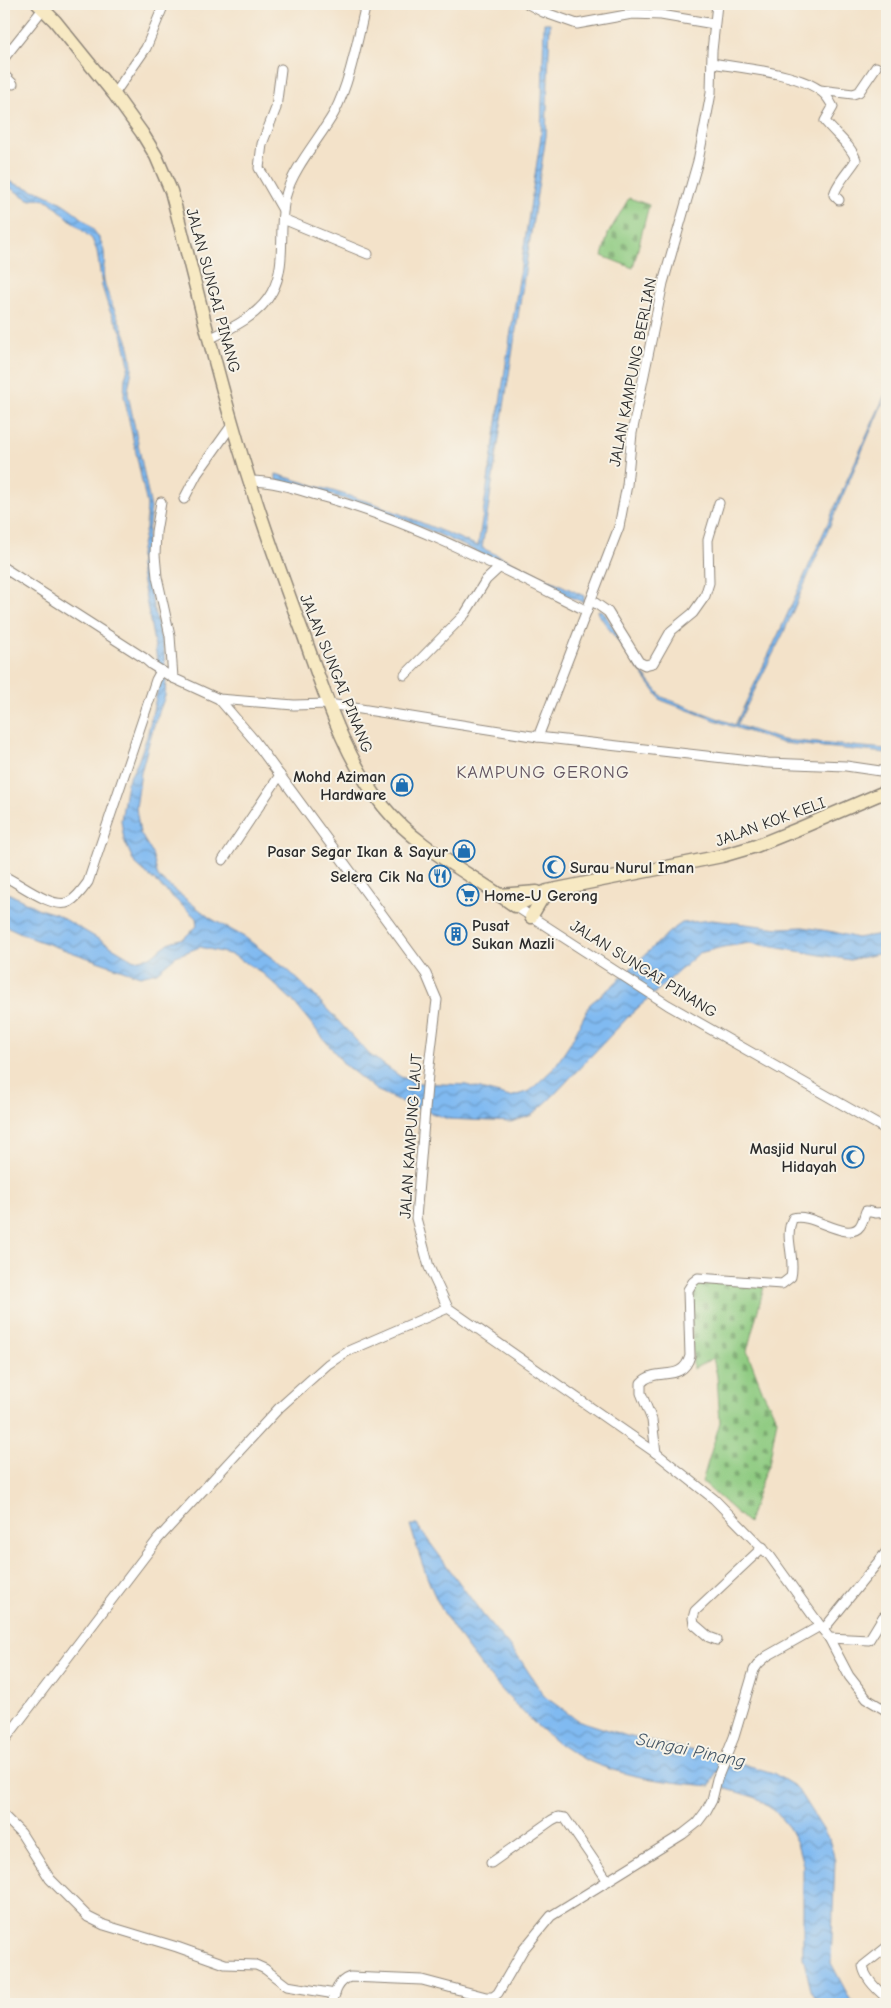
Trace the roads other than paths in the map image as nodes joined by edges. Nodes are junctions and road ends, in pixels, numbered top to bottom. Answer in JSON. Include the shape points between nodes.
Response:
{"nodes":[{"id":1,"x":164,"y":4,"type":"edge"},
{"id":2,"x":366,"y":4,"type":"edge"},
{"id":3,"x":528,"y":4,"type":"edge"},
{"id":4,"x":717,"y":4,"type":"edge"},
{"id":5,"x":40,"y":6,"type":"edge"},
{"id":6,"x":714,"y":24,"type":"junction"},
{"id":7,"x":4,"y":58,"type":"edge"},
{"id":8,"x":712,"y":63,"type":"junction"},
{"id":9,"x":876,"y":67,"type":"dead end"},
{"id":10,"x":281,"y":69,"type":"dead end"},
{"id":11,"x":4,"y":75,"type":"edge"},
{"id":12,"x":13,"y":84,"type":"dead end"},
{"id":13,"x":820,"y":90,"type":"junction"},
{"id":14,"x":114,"y":94,"type":"junction"},
{"id":15,"x":839,"y":200,"type":"dead end"},
{"id":16,"x":283,"y":215,"type":"junction"},
{"id":17,"x":368,"y":254,"type":"dead end"},
{"id":18,"x":209,"y":339,"type":"junction"},
{"id":19,"x":232,"y":425,"type":"junction"},
{"id":20,"x":249,"y":481,"type":"junction"},
{"id":21,"x":184,"y":498,"type":"dead end"},
{"id":22,"x":160,"y":502,"type":"dead end"},
{"id":23,"x":719,"y":503,"type":"dead end"},
{"id":24,"x":500,"y":567,"type":"junction"},
{"id":25,"x":4,"y":568,"type":"edge"},
{"id":26,"x":591,"y":600,"type":"junction"},
{"id":27,"x":587,"y":611,"type":"junction"},
{"id":28,"x":167,"y":674,"type":"junction"},
{"id":29,"x":405,"y":675,"type":"dead end"},
{"id":30,"x":219,"y":699,"type":"junction"},
{"id":31,"x":329,"y":704,"type":"junction"},
{"id":32,"x":538,"y":737,"type":"junction"},
{"id":33,"x":887,"y":772,"type":"edge"},
{"id":34,"x":280,"y":775,"type":"junction"},
{"id":35,"x":887,"y":791,"type":"edge"},
{"id":36,"x":223,"y":860,"type":"dead end"},
{"id":37,"x":4,"y":876,"type":"edge"},
{"id":38,"x":551,"y":891,"type":"junction"},
{"id":39,"x":499,"y":894,"type":"junction"},
{"id":40,"x":515,"y":906,"type":"junction"},
{"id":41,"x":531,"y":917,"type":"junction"},
{"id":42,"x":887,"y":1130,"type":"edge"},
{"id":43,"x":887,"y":1212,"type":"edge"},
{"id":44,"x":448,"y":1308,"type":"junction"},
{"id":45,"x":656,"y":1453,"type":"junction"},
{"id":46,"x":763,"y":1547,"type":"junction"},
{"id":47,"x":887,"y":1551,"type":"edge"},
{"id":48,"x":887,"y":1614,"type":"edge"},
{"id":49,"x":822,"y":1628,"type":"junction"},
{"id":50,"x":829,"y":1638,"type":"junction"},
{"id":51,"x":717,"y":1640,"type":"dead end"},
{"id":52,"x":887,"y":1711,"type":"edge"},
{"id":53,"x":4,"y":1741,"type":"edge"},
{"id":54,"x":4,"y":1816,"type":"edge"},
{"id":55,"x":491,"y":1863,"type":"dead end"},
{"id":56,"x":608,"y":1881,"type":"junction"},
{"id":57,"x":887,"y":1948,"type":"edge"},
{"id":58,"x":335,"y":1994,"type":"junction"},
{"id":59,"x":887,"y":1998,"type":"edge"},
{"id":60,"x":332,"y":2004,"type":"edge"}],
"edges":[{"from":1,"to":14,"type":"street","via":[[146,48]]},
{"from":2,"to":16,"type":"street","via":[[338,104],[293,179]]},
{"from":3,"to":6,"type":"street","via":[[577,24],[642,14]]},
{"from":4,"to":6,"type":"street","name":"JALAN KAMPUNG BERLIAN"},
{"from":5,"to":7,"type":"street"},
{"from":5,"to":14,"type":"street","name":"JALAN SUNGAI PINANG"},
{"from":6,"to":8,"type":"street","name":"JALAN KAMPUNG BERLIAN"},
{"from":8,"to":13,"type":"street","via":[[775,74]]},
{"from":8,"to":26,"type":"street","name":"JALAN KAMPUNG BERLIAN","via":[[711,93],[698,161],[663,283],[632,432],[618,526]]},
{"from":9,"to":13,"type":"street","via":[[859,92]]},
{"from":10,"to":16,"type":"street","via":[[276,108],[262,144],[259,168]]},
{"from":11,"to":12,"type":"street"},
{"from":13,"to":15,"type":"street","via":[[834,108],[825,121],[853,152],[856,160],[835,187],[834,195]]},
{"from":14,"to":18,"type":"street","name":"JALAN SUNGAI PINANG","via":[[156,156],[171,191]]},
{"from":16,"to":17,"type":"street"},
{"from":16,"to":18,"type":"street","via":[[280,262],[272,292],[248,317]]},
{"from":18,"to":19,"type":"street","name":"JALAN SUNGAI PINANG"},
{"from":19,"to":20,"type":"street","name":"JALAN SUNGAI PINANG"},
{"from":19,"to":21,"type":"street"},
{"from":20,"to":24,"type":"street","via":[[266,481],[330,498],[397,521]]},
{"from":20,"to":31,"type":"street","name":"JALAN SUNGAI PINANG"},
{"from":22,"to":28,"type":"street","via":[[155,555],[170,636]]},
{"from":23,"to":26,"type":"street","via":[[708,540],[709,583],[704,596],[693,613],[671,631],[653,664],[639,662],[608,612]]},
{"from":24,"to":27,"type":"street"},
{"from":24,"to":29,"type":"street","via":[[486,580],[465,614]]},
{"from":25,"to":28,"type":"street"},
{"from":26,"to":27,"type":"street","name":"JALAN KAMPUNG BERLIAN"},
{"from":27,"to":32,"type":"street","name":"JALAN KAMPUNG BERLIAN"},
{"from":28,"to":30,"type":"street"},
{"from":28,"to":37,"type":"street","via":[[156,680],[88,882],[81,892],[71,902],[63,905],[52,903]]},
{"from":30,"to":31,"type":"street","via":[[294,705]]},
{"from":30,"to":34,"type":"street","name":"JALAN KAMPUNG LAUT"},
{"from":31,"to":32,"type":"street"},
{"from":31,"to":39,"type":"street","name":"JALAN SUNGAI PINANG","via":[[356,764],[393,817],[447,860]]},
{"from":32,"to":33,"type":"street","via":[[768,763],[846,766]]},
{"from":34,"to":36,"type":"street"},
{"from":34,"to":44,"type":"street","name":"JALAN KAMPUNG LAUT","via":[[426,974],[436,1000],[416,1218],[429,1267]]},
{"from":35,"to":38,"type":"street","name":"JALAN KOK KELI","via":[[781,836],[722,856]]},
{"from":38,"to":39,"type":"street"},
{"from":38,"to":40,"type":"street","name":"JALAN KOK KELI"},
{"from":38,"to":41,"type":"street"},
{"from":39,"to":40,"type":"street","name":"JALAN SUNGAI PINANG"},
{"from":40,"to":41,"type":"street","name":"JALAN SUNGAI PINANG"},
{"from":41,"to":42,"type":"street","name":"JALAN SUNGAI PINANG","via":[[668,1005]]},
{"from":43,"to":45,"type":"street","via":[[866,1211],[861,1225],[850,1232],[824,1223],[793,1218],[788,1246],[793,1270],[791,1277],[782,1284],[698,1278],[693,1282],[688,1290],[688,1363],[680,1372],[645,1378],[641,1382],[641,1393],[652,1420]]},
{"from":44,"to":45,"type":"street"},
{"from":44,"to":53,"type":"street","via":[[346,1352],[279,1408],[158,1539]]},
{"from":45,"to":46,"type":"street","via":[[714,1499]]},
{"from":46,"to":49,"type":"street"},
{"from":46,"to":51,"type":"street","via":[[695,1611],[694,1624]]},
{"from":47,"to":49,"type":"street"},
{"from":48,"to":50,"type":"street","via":[[869,1640]]},
{"from":49,"to":50,"type":"street"},
{"from":49,"to":56,"type":"street","via":[[767,1656],[754,1670],[712,1800],[697,1823]]},
{"from":50,"to":52,"type":"street","via":[[849,1676],[867,1699]]},
{"from":54,"to":58,"type":"street","via":[[21,1833],[50,1879],[88,1917],[104,1926],[224,1964],[256,1965],[287,1986]]},
{"from":55,"to":56,"type":"street","via":[[558,1817],[564,1818]]},
{"from":56,"to":58,"type":"street","via":[[551,1916],[523,1950],[493,1997],[422,1980],[350,1977],[343,1979]]},
{"from":57,"to":59,"type":"street","via":[[862,1966]]},
{"from":58,"to":60,"type":"street"}]}
